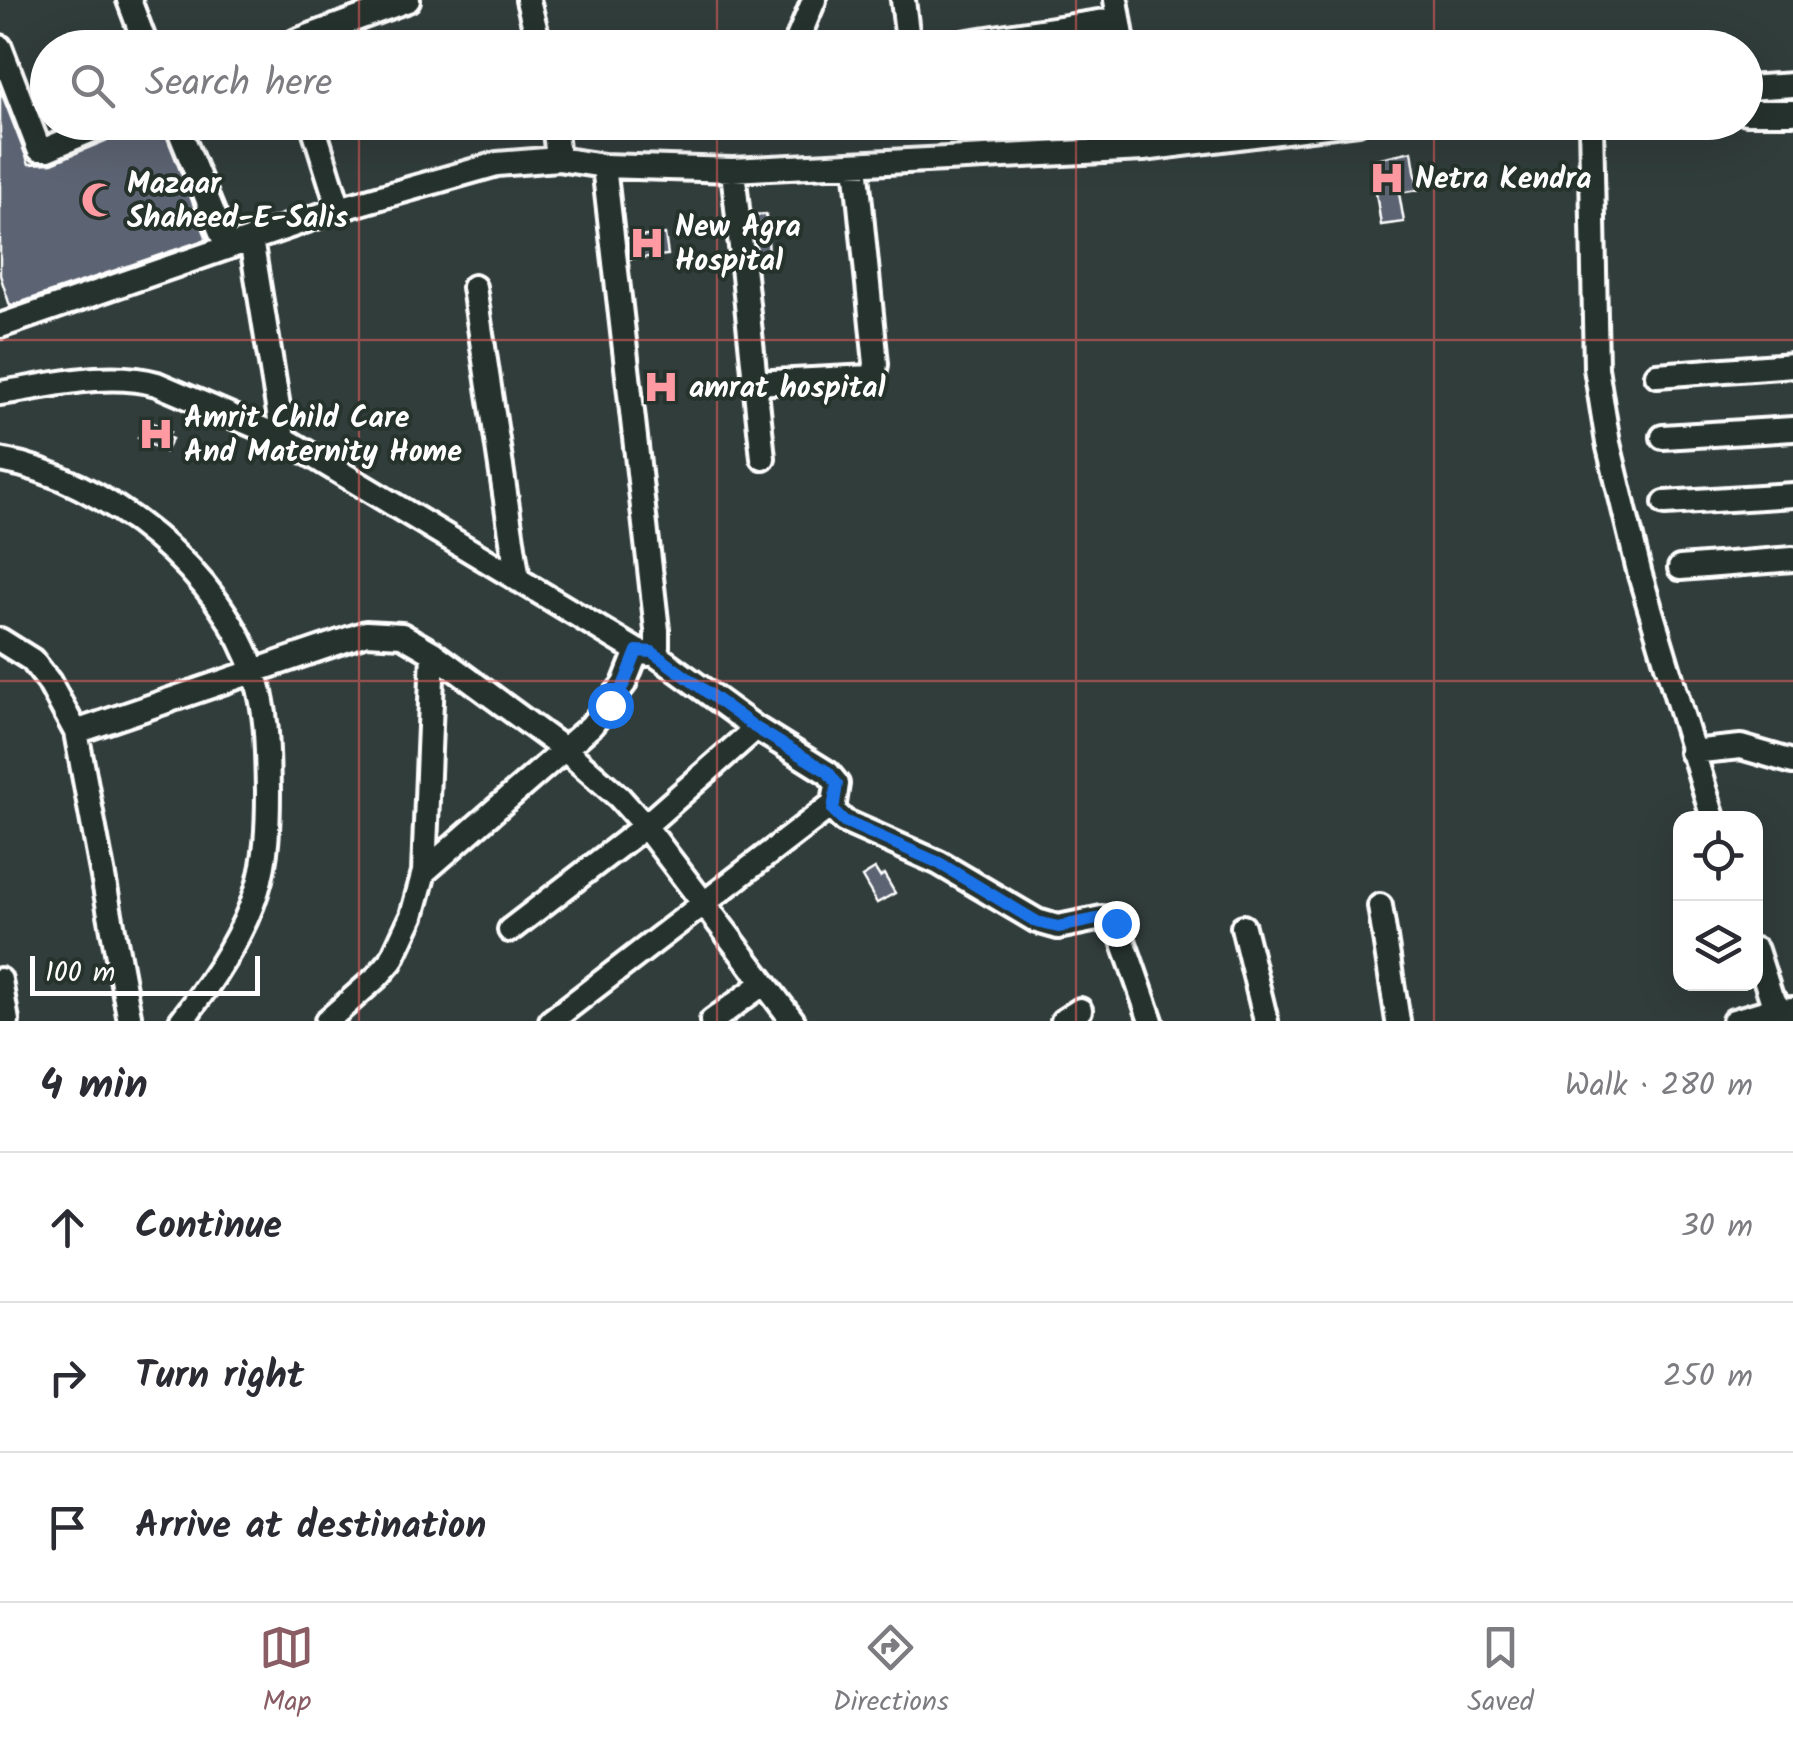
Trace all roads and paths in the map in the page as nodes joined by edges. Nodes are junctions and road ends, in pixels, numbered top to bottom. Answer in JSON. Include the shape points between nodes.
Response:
{"nodes":[{"id":1,"x":129,"y":0,"type":"edge"},
{"id":2,"x":404,"y":0,"type":"edge"},
{"id":3,"x":528,"y":0,"type":"edge"},
{"id":4,"x":814,"y":0,"type":"edge"},
{"id":5,"x":903,"y":0,"type":"edge"},
{"id":6,"x":1117,"y":10,"type":"edge"},
{"id":7,"x":141,"y":30,"type":"edge"},
{"id":8,"x":325,"y":30,"type":"edge"},
{"id":9,"x":536,"y":30,"type":"edge"},
{"id":10,"x":802,"y":30,"type":"edge"},
{"id":11,"x":907,"y":30,"type":"edge"},
{"id":12,"x":1018,"y":30,"type":"edge"},
{"id":13,"x":0,"y":47,"type":"edge"},
{"id":14,"x":1793,"y":84,"type":"edge"},
{"id":15,"x":1763,"y":87,"type":"edge"},
{"id":16,"x":1763,"y":112,"type":"edge"},
{"id":17,"x":1793,"y":112,"type":"edge"},
{"id":18,"x":30,"y":125,"type":"edge"},
{"id":19,"x":36,"y":140,"type":"edge"},
{"id":20,"x":69,"y":140,"type":"edge"},
{"id":21,"x":183,"y":140,"type":"edge"},
{"id":22,"x":318,"y":140,"type":"edge"},
{"id":23,"x":556,"y":140,"type":"edge"},
{"id":24,"x":1141,"y":140,"type":"edge"},
{"id":25,"x":1215,"y":140,"type":"edge"},
{"id":26,"x":1591,"y":140,"type":"edge"},
{"id":27,"x":1143,"y":149,"type":"junction"},
{"id":28,"x":558,"y":159,"type":"junction"},
{"id":29,"x":856,"y":164,"type":"junction"},
{"id":30,"x":604,"y":166,"type":"junction"},
{"id":31,"x":733,"y":170,"type":"junction"},
{"id":32,"x":339,"y":209,"type":"junction"},
{"id":33,"x":251,"y":239,"type":"junction"},
{"id":34,"x":227,"y":248,"type":"junction"},
{"id":35,"x":474,"y":287,"type":"dead end"},
{"id":36,"x":0,"y":326,"type":"edge"},
{"id":37,"x":1793,"y":365,"type":"edge"},
{"id":38,"x":1657,"y":375,"type":"dead end"},
{"id":39,"x":754,"y":383,"type":"junction"},
{"id":40,"x":0,"y":393,"type":"edge"},
{"id":41,"x":1793,"y":429,"type":"edge"},
{"id":42,"x":1663,"y":437,"type":"dead end"},
{"id":43,"x":283,"y":438,"type":"junction"},
{"id":44,"x":763,"y":458,"type":"dead end"},
{"id":45,"x":0,"y":460,"type":"edge"},
{"id":46,"x":1793,"y":495,"type":"edge"},
{"id":47,"x":1665,"y":503,"type":"dead end"},
{"id":48,"x":1793,"y":559,"type":"edge"},
{"id":49,"x":1680,"y":568,"type":"dead end"},
{"id":50,"x":518,"y":580,"type":"junction"},
{"id":51,"x":0,"y":640,"type":"edge"},
{"id":52,"x":645,"y":651,"type":"junction"},
{"id":53,"x":433,"y":654,"type":"junction"},
{"id":54,"x":255,"y":673,"type":"junction"},
{"id":55,"x":756,"y":728,"type":"junction"},
{"id":56,"x":76,"y":732,"type":"junction"},
{"id":57,"x":565,"y":750,"type":"junction"},
{"id":58,"x":1691,"y":752,"type":"junction"},
{"id":59,"x":1793,"y":762,"type":"edge"},
{"id":60,"x":832,"y":804,"type":"junction"},
{"id":61,"x":1711,"y":811,"type":"edge"},
{"id":62,"x":645,"y":826,"type":"junction"},
{"id":63,"x":424,"y":872,"type":"junction"},
{"id":64,"x":702,"y":902,"type":"junction"},
{"id":65,"x":1380,"y":906,"type":"dead end"},
{"id":66,"x":1242,"y":927,"type":"dead end"},
{"id":67,"x":510,"y":930,"type":"dead end"},
{"id":68,"x":1763,"y":972,"type":"edge"},
{"id":69,"x":0,"y":980,"type":"edge"},
{"id":70,"x":764,"y":983,"type":"junction"},
{"id":71,"x":1786,"y":1008,"type":"edge"},
{"id":72,"x":7,"y":1021,"type":"edge"},
{"id":73,"x":130,"y":1021,"type":"edge"},
{"id":74,"x":181,"y":1021,"type":"edge"},
{"id":75,"x":327,"y":1021,"type":"edge"},
{"id":76,"x":551,"y":1021,"type":"edge"},
{"id":77,"x":712,"y":1021,"type":"edge"},
{"id":78,"x":792,"y":1021,"type":"edge"},
{"id":79,"x":1150,"y":1021,"type":"edge"},
{"id":80,"x":1266,"y":1021,"type":"edge"},
{"id":81,"x":1398,"y":1021,"type":"edge"},
{"id":82,"x":1734,"y":1021,"type":"edge"}],
"edges":[{"from":1,"to":7,"type":"street"},
{"from":2,"to":8,"type":"street"},
{"from":3,"to":9,"type":"street"},
{"from":4,"to":10,"type":"street"},
{"from":5,"to":11,"type":"street"},
{"from":6,"to":12,"type":"street"},
{"from":13,"to":18,"type":"street"},
{"from":14,"to":15,"type":"street"},
{"from":16,"to":17,"type":"street"},
{"from":19,"to":20,"type":"street","via":[[47,149]]},
{"from":21,"to":34,"type":"street"},
{"from":22,"to":32,"type":"street"},
{"from":23,"to":28,"type":"street"},
{"from":24,"to":27,"type":"street"},
{"from":25,"to":27,"type":"street"},
{"from":26,"to":58,"type":"street","via":[[1596,368],[1622,510]]},
{"from":27,"to":29,"type":"street"},
{"from":28,"to":30,"type":"street"},
{"from":28,"to":32,"type":"street","via":[[497,164]]},
{"from":29,"to":31,"type":"street"},
{"from":29,"to":39,"type":"street","via":[[874,374]]},
{"from":30,"to":31,"type":"street"},
{"from":30,"to":52,"type":"street","via":[[657,630],[658,644]]},
{"from":31,"to":39,"type":"street"},
{"from":32,"to":33,"type":"street"},
{"from":33,"to":34,"type":"street"},
{"from":33,"to":43,"type":"street"},
{"from":34,"to":36,"type":"street"},
{"from":35,"to":50,"type":"street"},
{"from":37,"to":38,"type":"street"},
{"from":39,"to":44,"type":"street"},
{"from":40,"to":43,"type":"street","via":[[136,379]]},
{"from":41,"to":42,"type":"street"},
{"from":43,"to":50,"type":"street"},
{"from":45,"to":54,"type":"street","via":[[105,498],[156,536],[210,596]]},
{"from":46,"to":47,"type":"street"},
{"from":48,"to":49,"type":"street"},
{"from":50,"to":52,"type":"street"},
{"from":51,"to":56,"type":"street","via":[[32,660]]},
{"from":52,"to":55,"type":"street"},
{"from":52,"to":57,"type":"street","via":[[610,705]]},
{"from":53,"to":54,"type":"street","via":[[402,635],[366,633]]},
{"from":53,"to":57,"type":"street"},
{"from":53,"to":63,"type":"street"},
{"from":54,"to":56,"type":"street"},
{"from":54,"to":74,"type":"street","via":[[268,766],[259,886],[231,949]]},
{"from":55,"to":60,"type":"street","via":[[828,772],[837,784]]},
{"from":55,"to":62,"type":"street"},
{"from":56,"to":73,"type":"street"},
{"from":57,"to":62,"type":"street"},
{"from":57,"to":63,"type":"street"},
{"from":58,"to":59,"type":"street","via":[[1741,747]]},
{"from":58,"to":61,"type":"street"},
{"from":60,"to":64,"type":"street"},
{"from":60,"to":79,"type":"street","via":[[844,821],[939,863],[1037,922],[1058,927],[1113,920]]},
{"from":62,"to":64,"type":"street"},
{"from":62,"to":67,"type":"street"},
{"from":63,"to":75,"type":"street","via":[[391,961]]},
{"from":64,"to":70,"type":"street"},
{"from":64,"to":76,"type":"street"},
{"from":65,"to":81,"type":"street"},
{"from":66,"to":80,"type":"street"},
{"from":68,"to":71,"type":"street","via":[[1771,997]]},
{"from":69,"to":72,"type":"street"},
{"from":70,"to":77,"type":"street"},
{"from":70,"to":78,"type":"street"},
{"from":71,"to":82,"type":"street"}]}
